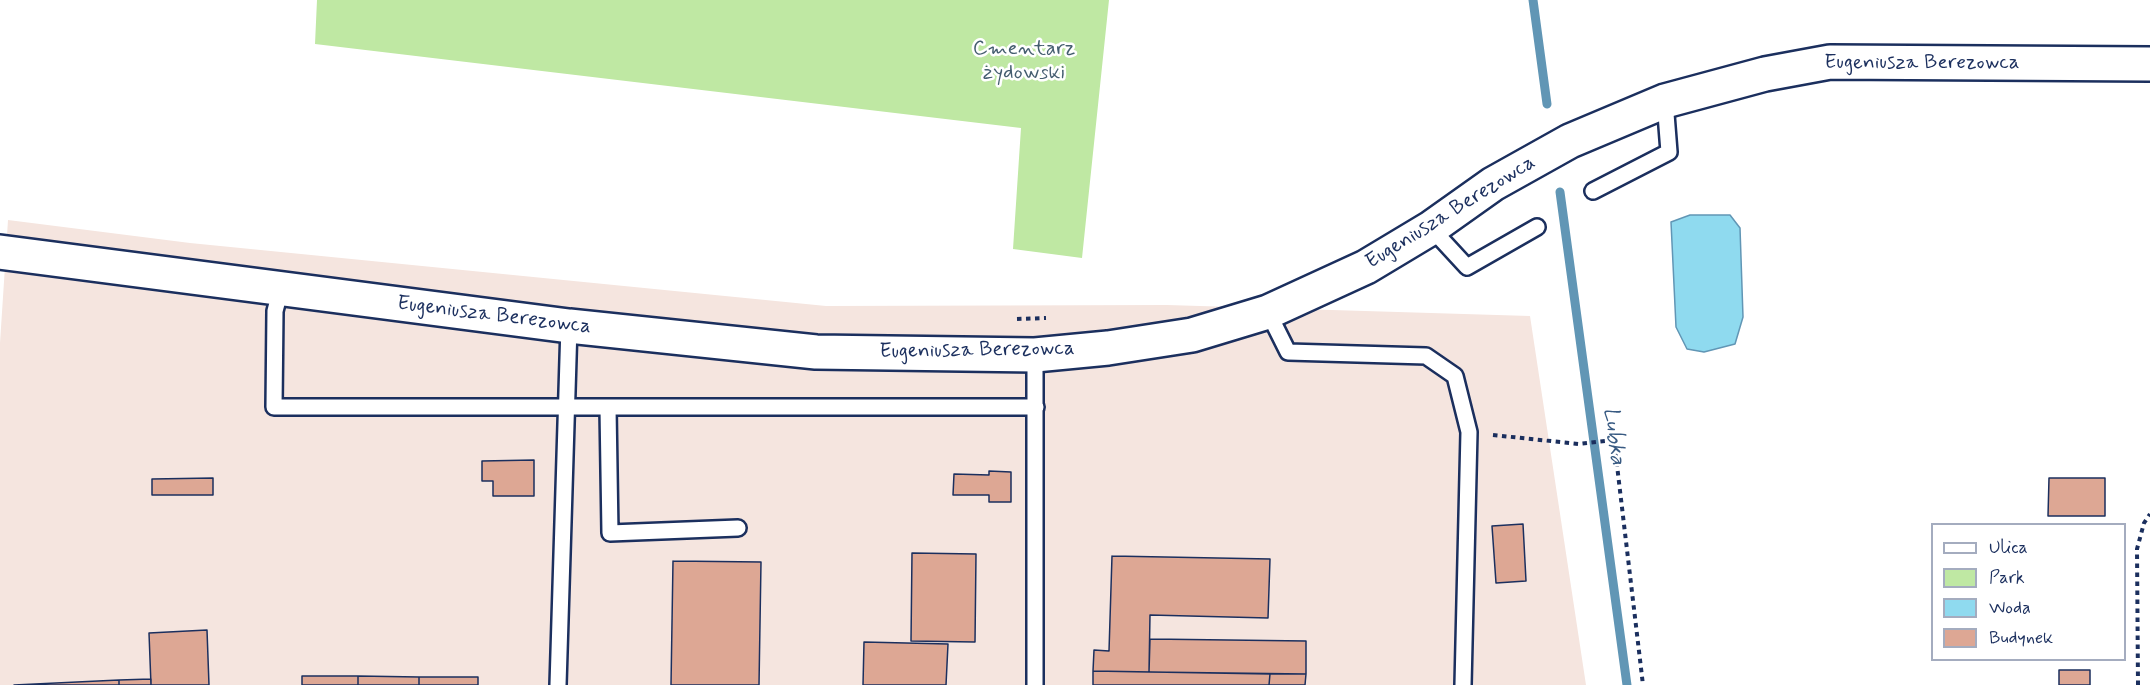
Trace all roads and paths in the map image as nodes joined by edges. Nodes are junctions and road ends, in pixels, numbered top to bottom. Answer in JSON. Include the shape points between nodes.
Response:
{"nodes":[{"id":1,"x":2150,"y":64,"type":"edge"},
{"id":2,"x":1665,"y":101,"type":"junction"},
{"id":3,"x":1593,"y":191,"type":"dead end"},
{"id":4,"x":1537,"y":227,"type":"dead end"},
{"id":5,"x":1431,"y":228,"type":"junction"},
{"id":6,"x":0,"y":252,"type":"edge"},
{"id":7,"x":281,"y":288,"type":"junction"},
{"id":8,"x":1268,"y":312,"type":"junction"},
{"id":9,"x":1050,"y":318,"type":"dead end"},
{"id":10,"x":1016,"y":319,"type":"dead end"},
{"id":11,"x":569,"y":326,"type":"junction"},
{"id":12,"x":1035,"y":355,"type":"junction"},
{"id":13,"x":567,"y":406,"type":"junction"},
{"id":14,"x":1036,"y":407,"type":"junction"},
{"id":15,"x":608,"y":408,"type":"junction"},
{"id":16,"x":1469,"y":432,"type":"junction"},
{"id":17,"x":2150,"y":514,"type":"edge"},
{"id":18,"x":738,"y":528,"type":"dead end"},
{"id":19,"x":558,"y":685,"type":"edge"},
{"id":20,"x":1035,"y":685,"type":"edge"},
{"id":21,"x":1463,"y":685,"type":"edge"},
{"id":22,"x":1643,"y":685,"type":"edge"},
{"id":23,"x":2138,"y":685,"type":"edge"}],
"edges":[{"from":1,"to":2,"type":"street","name":"Eugeniusza Berezowca","via":[[1830,62],[1765,74]]},
{"from":2,"to":3,"type":"lane","via":[[1669,152]]},
{"from":2,"to":5,"type":"street","name":"Eugeniusza Berezowca","via":[[1570,141],[1493,184]]},
{"from":4,"to":5,"type":"lane","via":[[1467,267]]},
{"from":5,"to":8,"type":"street","name":"Eugeniusza Berezowca","via":[[1366,267]]},
{"from":6,"to":7,"type":"street","name":"Eugeniusza Berezowca"},
{"from":7,"to":11,"type":"street","name":"Eugeniusza Berezowca"},
{"from":7,"to":13,"type":"lane","via":[[275,311],[274,407]]},
{"from":8,"to":12,"type":"street","name":"Eugeniusza Berezowca","via":[[1192,335]]},
{"from":8,"to":16,"type":"lane","via":[[1288,352],[1426,356],[1455,376]]},
{"from":9,"to":10,"type":"path"},
{"from":11,"to":12,"type":"street","name":"Eugeniusza Berezowca","via":[[816,352]]},
{"from":11,"to":13,"type":"lane"},
{"from":12,"to":14,"type":"lane"},
{"from":13,"to":15,"type":"lane"},
{"from":13,"to":19,"type":"lane"},
{"from":14,"to":15,"type":"lane"},
{"from":14,"to":20,"type":"lane"},
{"from":15,"to":18,"type":"lane","via":[[610,533]]},
{"from":16,"to":21,"type":"lane"},
{"from":16,"to":22,"type":"path","via":[[1579,444],[1614,440]]},
{"from":17,"to":23,"type":"path","via":[[2137,549]]}]}
